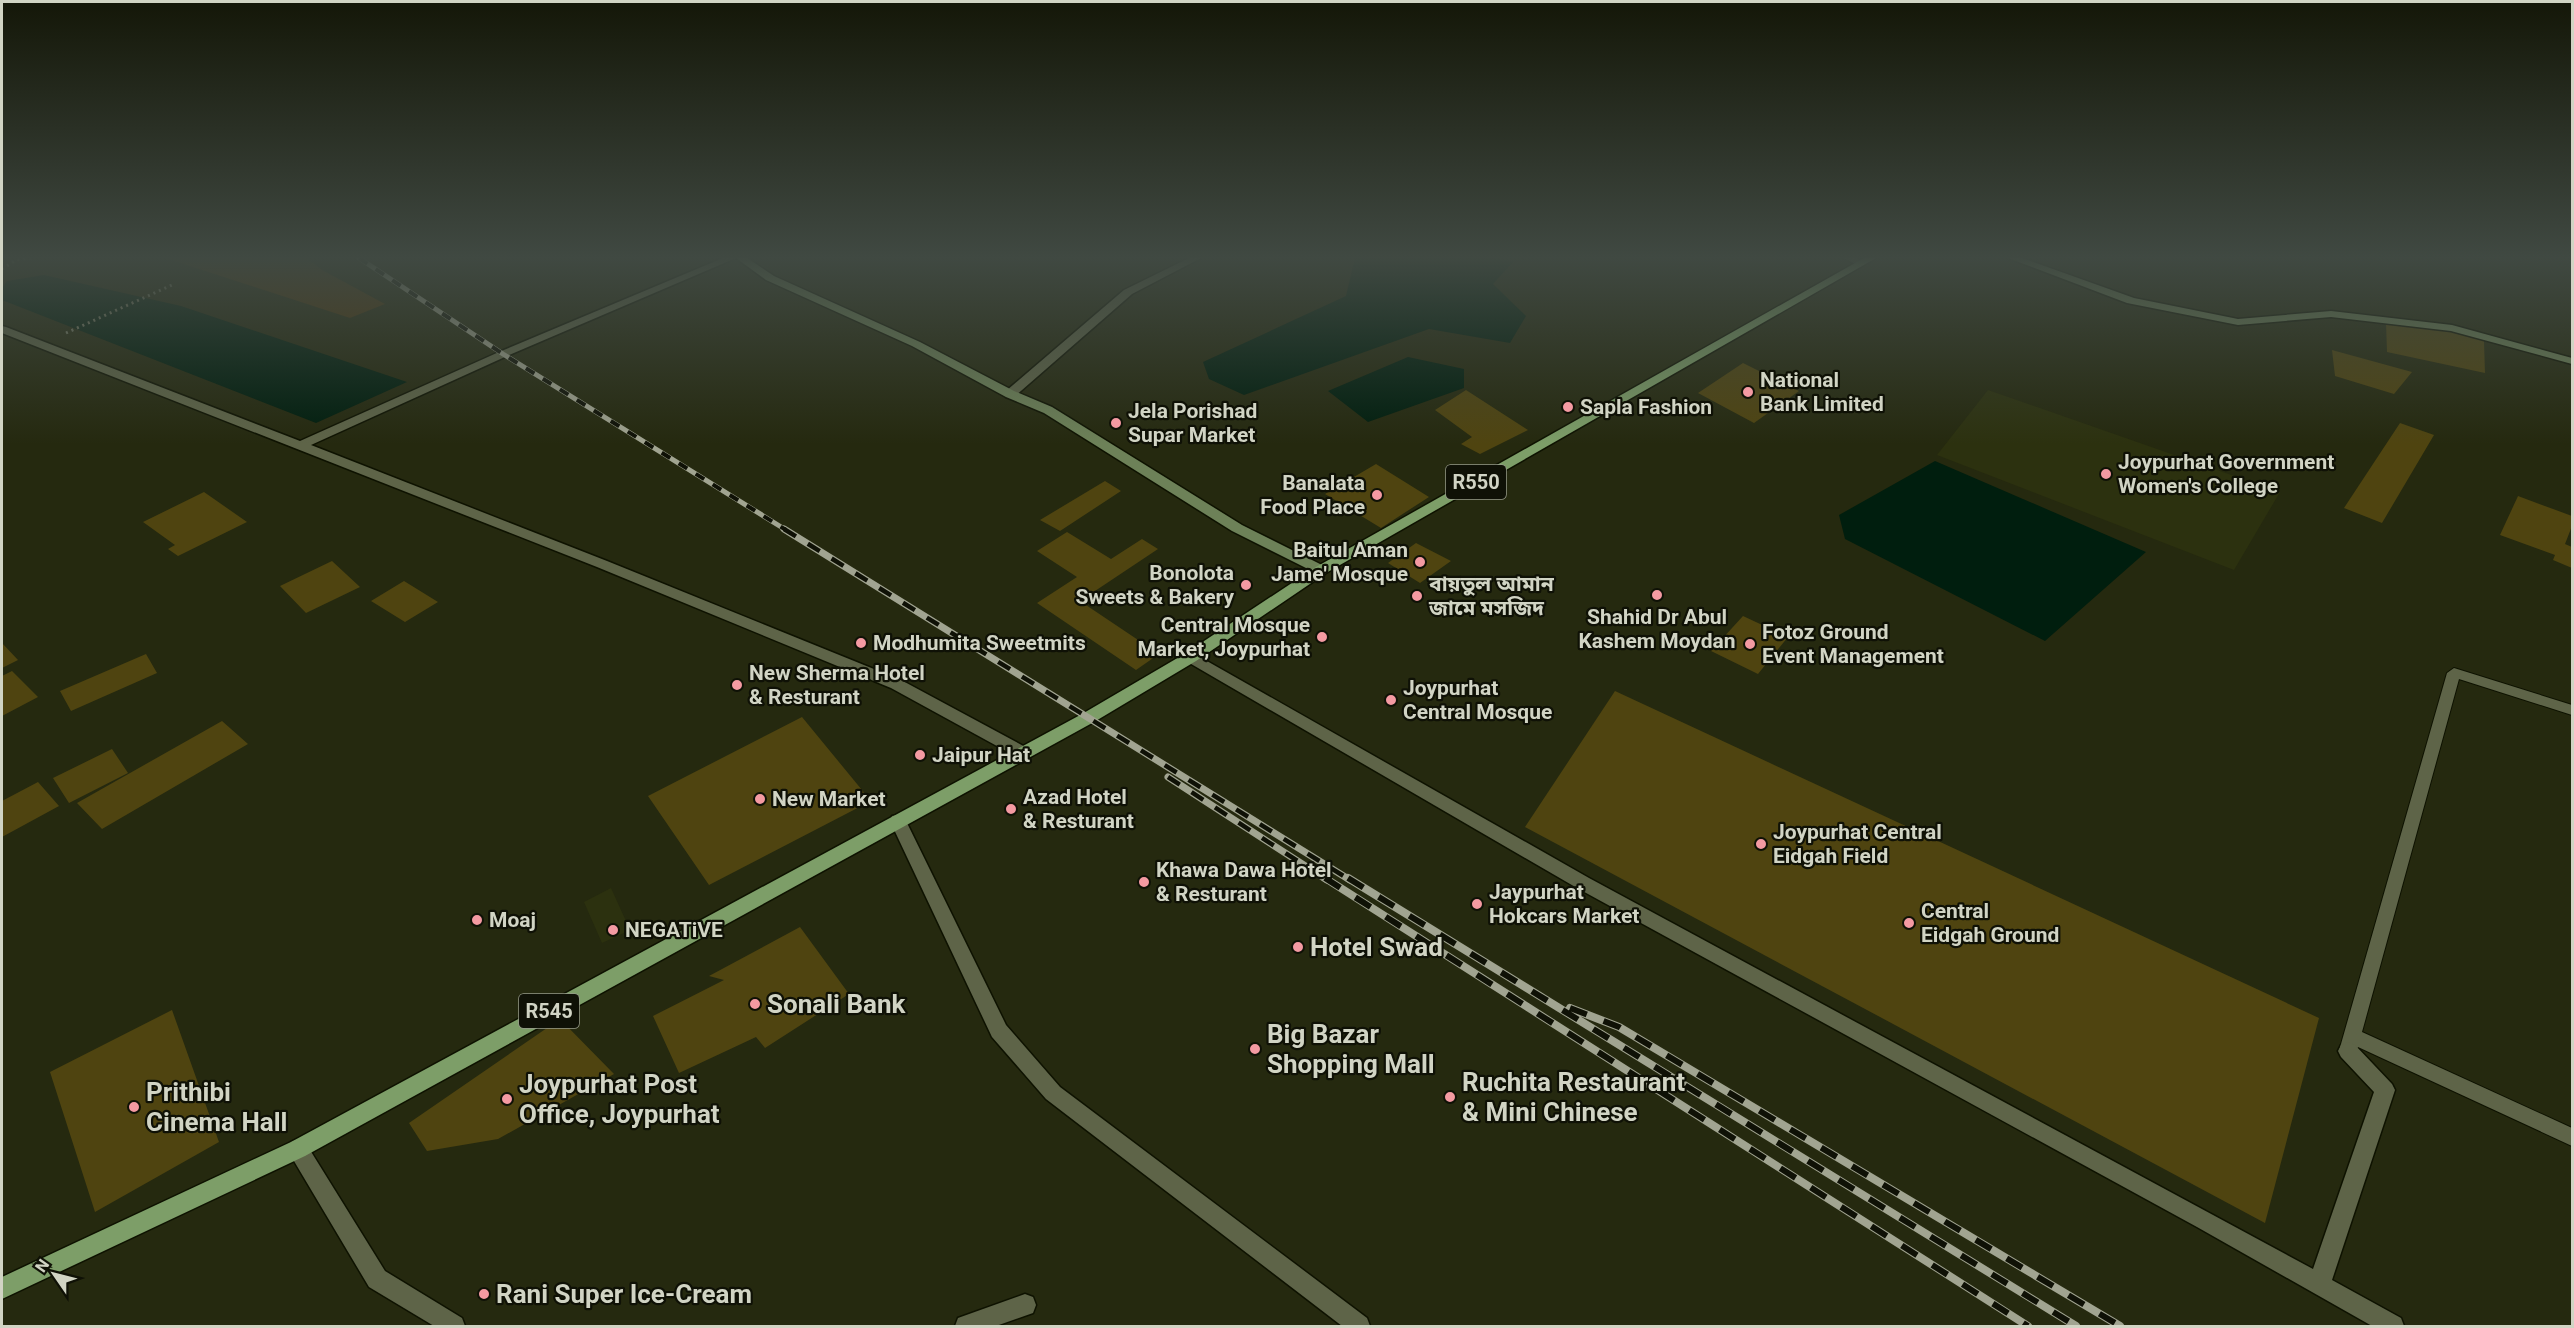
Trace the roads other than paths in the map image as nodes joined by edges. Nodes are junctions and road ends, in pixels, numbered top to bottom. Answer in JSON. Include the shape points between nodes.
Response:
{"nodes":[{"id":1,"x":584,"y":320,"type":"edge"},
{"id":2,"x":863,"y":320,"type":"edge"},
{"id":3,"x":1096,"y":320,"type":"edge"},
{"id":4,"x":1763,"y":320,"type":"edge"},
{"id":5,"x":2228,"y":320,"type":"edge"},
{"id":6,"x":2262,"y":320,"type":"edge"},
{"id":7,"x":2382,"y":320,"type":"edge"},
{"id":8,"x":3,"y":330,"type":"edge"},
{"id":9,"x":2572,"y":361,"type":"edge"},
{"id":10,"x":1010,"y":394,"type":"junction"},
{"id":11,"x":299,"y":446,"type":"junction"},
{"id":12,"x":1321,"y":570,"type":"junction"},
{"id":13,"x":1191,"y":657,"type":"junction"},
{"id":14,"x":2572,"y":710,"type":"edge"},
{"id":15,"x":1088,"y":718,"type":"joint"},
{"id":16,"x":1023,"y":753,"type":"junction"},
{"id":17,"x":898,"y":821,"type":"junction"},
{"id":18,"x":2350,"y":1043,"type":"junction"},
{"id":19,"x":2572,"y":1137,"type":"edge"},
{"id":20,"x":298,"y":1149,"type":"junction"},
{"id":21,"x":2319,"y":1285,"type":"junction"},
{"id":22,"x":2,"y":1288,"type":"edge"},
{"id":23,"x":1025,"y":1305,"type":"dead end"},
{"id":24,"x":454,"y":1326,"type":"edge"},
{"id":25,"x":966,"y":1326,"type":"edge"},
{"id":26,"x":1359,"y":1326,"type":"edge"},
{"id":27,"x":2393,"y":1326,"type":"edge"}],
"edges":[{"from":1,"to":11,"type":"street"},
{"from":2,"to":10,"type":"main road"},
{"from":3,"to":10,"type":"street"},
{"from":4,"to":12,"type":"main road","number":"R550"},
{"from":5,"to":6,"type":"main road"},
{"from":7,"to":9,"type":"main road","via":[[2441,327]]},
{"from":8,"to":11,"type":"street"},
{"from":10,"to":12,"type":"main road","via":[[1048,410],[1237,528]]},
{"from":11,"to":16,"type":"street","via":[[896,684]]},
{"from":12,"to":13,"type":"main road","number":"R550"},
{"from":13,"to":15,"type":"main road","number":"R550"},
{"from":13,"to":21,"type":"street","via":[[1582,883]]},
{"from":14,"to":18,"type":"lane","via":[[2454,673]]},
{"from":15,"to":16,"type":"main road","number":"R545"},
{"from":16,"to":17,"type":"main road","number":"R545"},
{"from":17,"to":20,"type":"main road","number":"R545"},
{"from":17,"to":26,"type":"street","via":[[999,1031],[1053,1094]]},
{"from":18,"to":19,"type":"lane"},
{"from":18,"to":21,"type":"street","via":[[2385,1090]]},
{"from":20,"to":22,"type":"main road","number":"R545"},
{"from":20,"to":24,"type":"street","via":[[377,1279]]},
{"from":21,"to":27,"type":"street"},
{"from":23,"to":25,"type":"street"}]}
